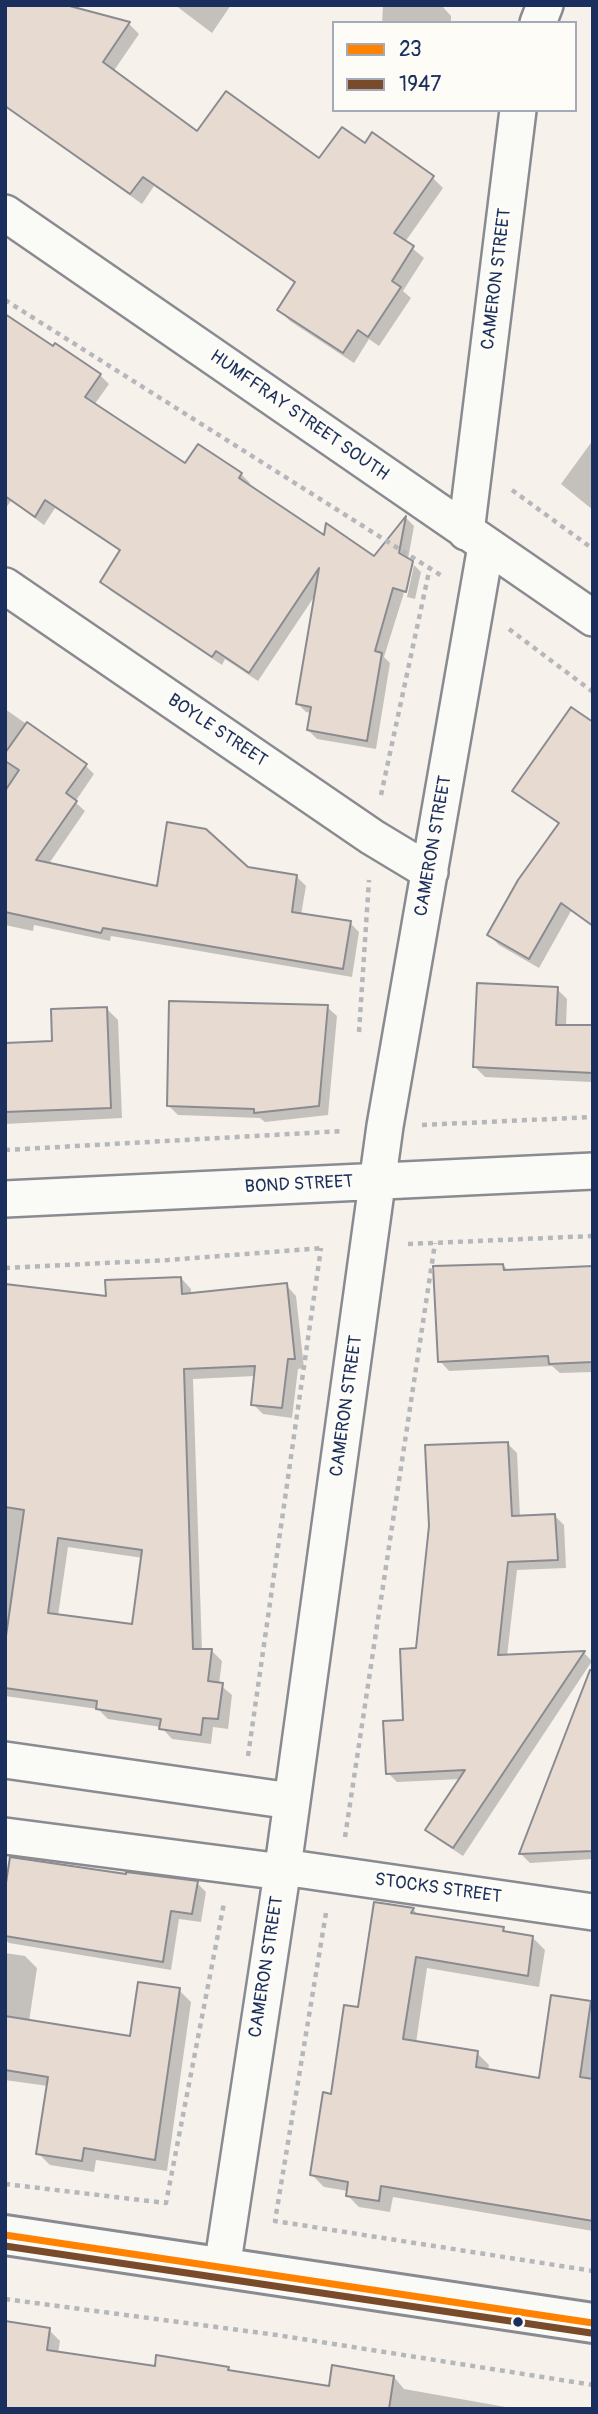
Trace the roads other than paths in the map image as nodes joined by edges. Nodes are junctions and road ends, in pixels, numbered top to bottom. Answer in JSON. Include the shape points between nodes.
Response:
{"nodes":[{"id":1,"x":518,"y":112,"type":"edge"},
{"id":2,"x":5,"y":213,"type":"edge"},
{"id":3,"x":476,"y":539,"type":"junction"},
{"id":4,"x":5,"y":586,"type":"edge"},
{"id":5,"x":593,"y":618,"type":"edge"},
{"id":6,"x":430,"y":872,"type":"junction"},
{"id":7,"x":593,"y":1171,"type":"edge"},
{"id":8,"x":378,"y":1181,"type":"junction"},
{"id":9,"x":5,"y":1199,"type":"edge"},
{"id":10,"x":5,"y":1760,"type":"edge"},
{"id":11,"x":291,"y":1801,"type":"junction"},
{"id":12,"x":5,"y":1836,"type":"edge"},
{"id":13,"x":282,"y":1870,"type":"junction"},
{"id":14,"x":593,"y":1912,"type":"edge"},
{"id":15,"x":5,"y":2235,"type":"edge"},
{"id":16,"x":222,"y":2268,"type":"junction"},
{"id":17,"x":593,"y":2323,"type":"edge"}],
"edges":[{"from":1,"to":3,"type":"street","name":"CAMERON STREET","via":[[475,463]]},
{"from":2,"to":3,"type":"street","name":"HUMFFRAY STREET SOUTH"},
{"from":3,"to":5,"type":"street","name":"HUMFFRAY STREET SOUTH"},
{"from":3,"to":6,"type":"street","name":"CAMERON STREET","via":[[475,603]]},
{"from":4,"to":6,"type":"street","name":"BOYLE STREET"},
{"from":6,"to":8,"type":"street","name":"CAMERON STREET","via":[[369,1129]]},
{"from":7,"to":8,"type":"street","name":"BOND STREET"},
{"from":8,"to":9,"type":"street","name":"BOND STREET"},
{"from":8,"to":11,"type":"street","name":"CAMERON STREET"},
{"from":10,"to":11,"type":"street"},
{"from":11,"to":13,"type":"street","name":"CAMERON STREET"},
{"from":12,"to":13,"type":"street","name":"STOCKS STREET"},
{"from":13,"to":14,"type":"street","name":"STOCKS STREET"},
{"from":13,"to":16,"type":"street","name":"CAMERON STREET"},
{"from":15,"to":16,"type":"main road"},
{"from":16,"to":17,"type":"main road"}]}
